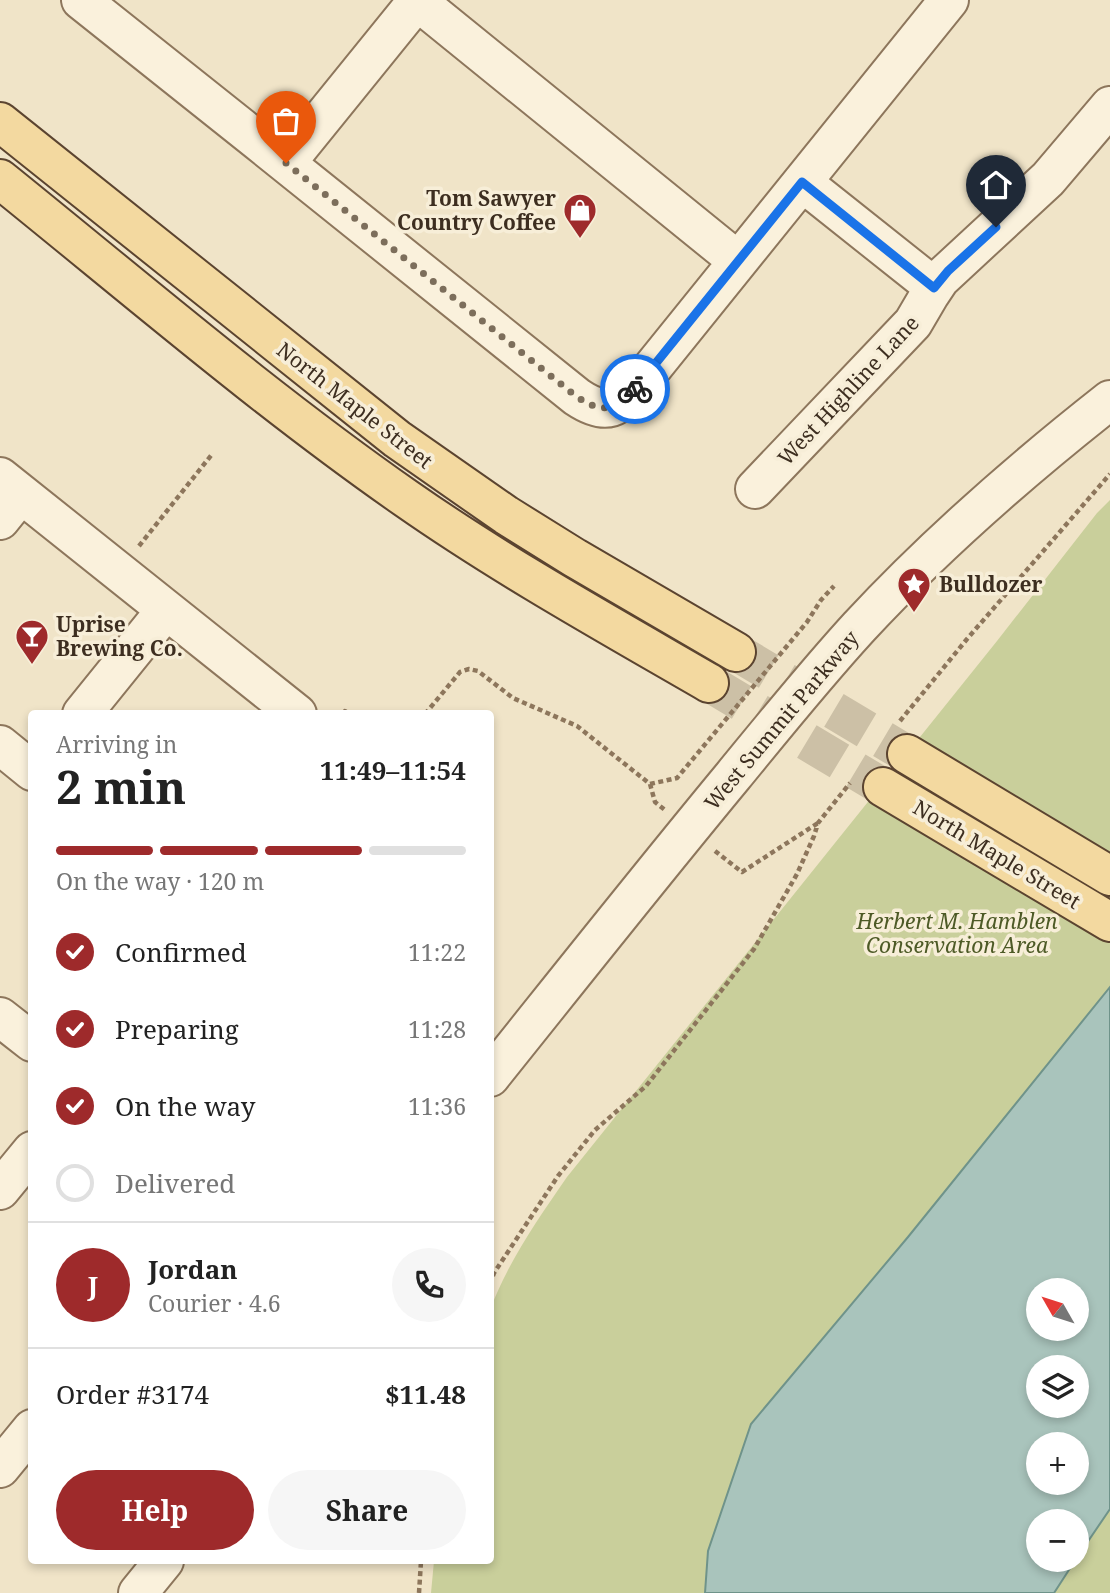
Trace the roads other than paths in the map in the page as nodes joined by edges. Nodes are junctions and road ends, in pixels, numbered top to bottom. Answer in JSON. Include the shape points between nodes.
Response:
{"nodes":[{"id":1,"x":80,"y":0,"type":"edge"},
{"id":2,"x":417,"y":0,"type":"edge"},
{"id":3,"x":948,"y":0,"type":"edge"},
{"id":4,"x":1110,"y":106,"type":"edge"},
{"id":5,"x":0,"y":122,"type":"edge"},
{"id":6,"x":286,"y":163,"type":"junction"},
{"id":7,"x":0,"y":179,"type":"edge"},
{"id":8,"x":802,"y":182,"type":"junction"},
{"id":9,"x":738,"y":261,"type":"junction"},
{"id":10,"x":934,"y":288,"type":"junction"},
{"id":11,"x":1110,"y":400,"type":"edge"},
{"id":12,"x":755,"y":489,"type":"dead end"},
{"id":13,"x":7,"y":497,"type":"edge"},
{"id":14,"x":166,"y":610,"type":"junction"},
{"id":15,"x":736,"y":652,"type":"tunnel mouth"},
{"id":16,"x":709,"y":683,"type":"tunnel mouth"},
{"id":17,"x":85,"y":710,"type":"edge"},
{"id":18,"x":292,"y":710,"type":"edge"},
{"id":19,"x":0,"y":746,"type":"edge"},
{"id":20,"x":907,"y":754,"type":"tunnel mouth"},
{"id":21,"x":28,"y":768,"type":"edge"},
{"id":22,"x":883,"y":787,"type":"tunnel mouth"},
{"id":23,"x":1110,"y":876,"type":"edge"},
{"id":24,"x":1110,"y":922,"type":"edge"},
{"id":25,"x":0,"y":1017,"type":"edge"},
{"id":26,"x":28,"y":1039,"type":"edge"},
{"id":27,"x":494,"y":1071,"type":"edge"},
{"id":28,"x":28,"y":1155,"type":"edge"},
{"id":29,"x":0,"y":1190,"type":"edge"},
{"id":30,"x":28,"y":1434,"type":"edge"},
{"id":31,"x":0,"y":1468,"type":"edge"},
{"id":32,"x":162,"y":1564,"type":"edge"},
{"id":33,"x":138,"y":1593,"type":"edge"}],
"edges":[{"from":1,"to":6,"type":"street"},
{"from":2,"to":6,"type":"street"},
{"from":2,"to":9,"type":"street"},
{"from":3,"to":8,"type":"street"},
{"from":4,"to":10,"type":"street","name":"West Highline Lane","via":[[1048,179]]},
{"from":5,"to":15,"type":"main road","name":"North Maple Street","via":[[408,447],[563,551]]},
{"from":6,"to":9,"type":"street","via":[[595,408],[623,401]]},
{"from":7,"to":16,"type":"main road","name":"North Maple Street","via":[[278,403],[388,485],[533,580]]},
{"from":8,"to":9,"type":"street"},
{"from":8,"to":10,"type":"street"},
{"from":10,"to":12,"type":"street","name":"West Highline Lane","via":[[913,324]]},
{"from":11,"to":27,"type":"street","name":"West Summit Parkway","via":[[996,494],[883,602],[806,687]]},
{"from":13,"to":14,"type":"street","via":[[118,571]]},
{"from":14,"to":17,"type":"street"},
{"from":14,"to":18,"type":"street"},
{"from":19,"to":21,"type":"street"},
{"from":20,"to":23,"type":"main road","name":"North Maple Street"},
{"from":22,"to":24,"type":"main road","name":"North Maple Street"},
{"from":25,"to":26,"type":"street"},
{"from":28,"to":29,"type":"street"},
{"from":30,"to":31,"type":"street"},
{"from":32,"to":33,"type":"street"}]}
